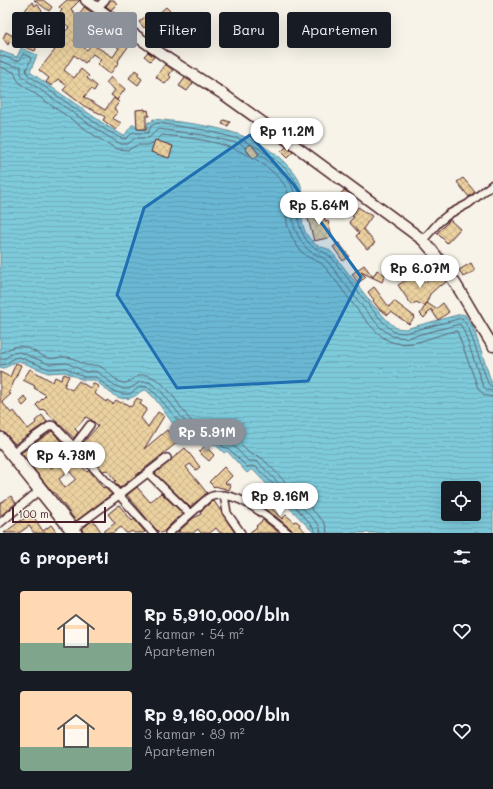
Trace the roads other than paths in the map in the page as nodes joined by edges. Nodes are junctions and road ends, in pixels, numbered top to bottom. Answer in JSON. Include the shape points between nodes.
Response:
{"nodes":[{"id":1,"x":86,"y":0,"type":"edge"},
{"id":2,"x":105,"y":0,"type":"edge"},
{"id":3,"x":97,"y":8,"type":"junction"},
{"id":4,"x":493,"y":184,"type":"edge"},
{"id":5,"x":423,"y":240,"type":"junction"},
{"id":6,"x":493,"y":346,"type":"edge"},
{"id":7,"x":90,"y":424,"type":"dead end"},
{"id":8,"x":0,"y":439,"type":"edge"},
{"id":9,"x":74,"y":446,"type":"junction"},
{"id":10,"x":6,"y":451,"type":"edge"},
{"id":11,"x":167,"y":458,"type":"dead end"},
{"id":12,"x":148,"y":473,"type":"junction"},
{"id":13,"x":38,"y":491,"type":"junction"},
{"id":14,"x":119,"y":495,"type":"junction"},
{"id":15,"x":224,"y":495,"type":"junction"},
{"id":16,"x":190,"y":514,"type":"junction"},
{"id":17,"x":0,"y":523,"type":"edge"},
{"id":18,"x":72,"y":532,"type":"edge"},
{"id":19,"x":154,"y":533,"type":"edge"},
{"id":20,"x":169,"y":533,"type":"edge"},
{"id":21,"x":241,"y":533,"type":"edge"},
{"id":22,"x":288,"y":533,"type":"edge"}],
"edges":[{"from":1,"to":3,"type":"street"},
{"from":2,"to":3,"type":"street"},
{"from":3,"to":5,"type":"street","via":[[248,112]]},
{"from":4,"to":5,"type":"street","via":[[468,204],[444,218]]},
{"from":5,"to":6,"type":"street","via":[[449,273]]},
{"from":7,"to":9,"type":"street"},
{"from":8,"to":10,"type":"highway"},
{"from":9,"to":10,"type":"street","via":[[53,425]]},
{"from":9,"to":14,"type":"street"},
{"from":10,"to":13,"type":"highway"},
{"from":11,"to":12,"type":"street"},
{"from":12,"to":14,"type":"street"},
{"from":12,"to":16,"type":"street"},
{"from":13,"to":17,"type":"street"},
{"from":13,"to":18,"type":"highway"},
{"from":14,"to":18,"type":"street"},
{"from":14,"to":19,"type":"street"},
{"from":15,"to":16,"type":"street","via":[[208,498]]},
{"from":15,"to":21,"type":"street","via":[[227,513]]},
{"from":15,"to":22,"type":"street","via":[[256,508]]},
{"from":16,"to":20,"type":"street"}]}
